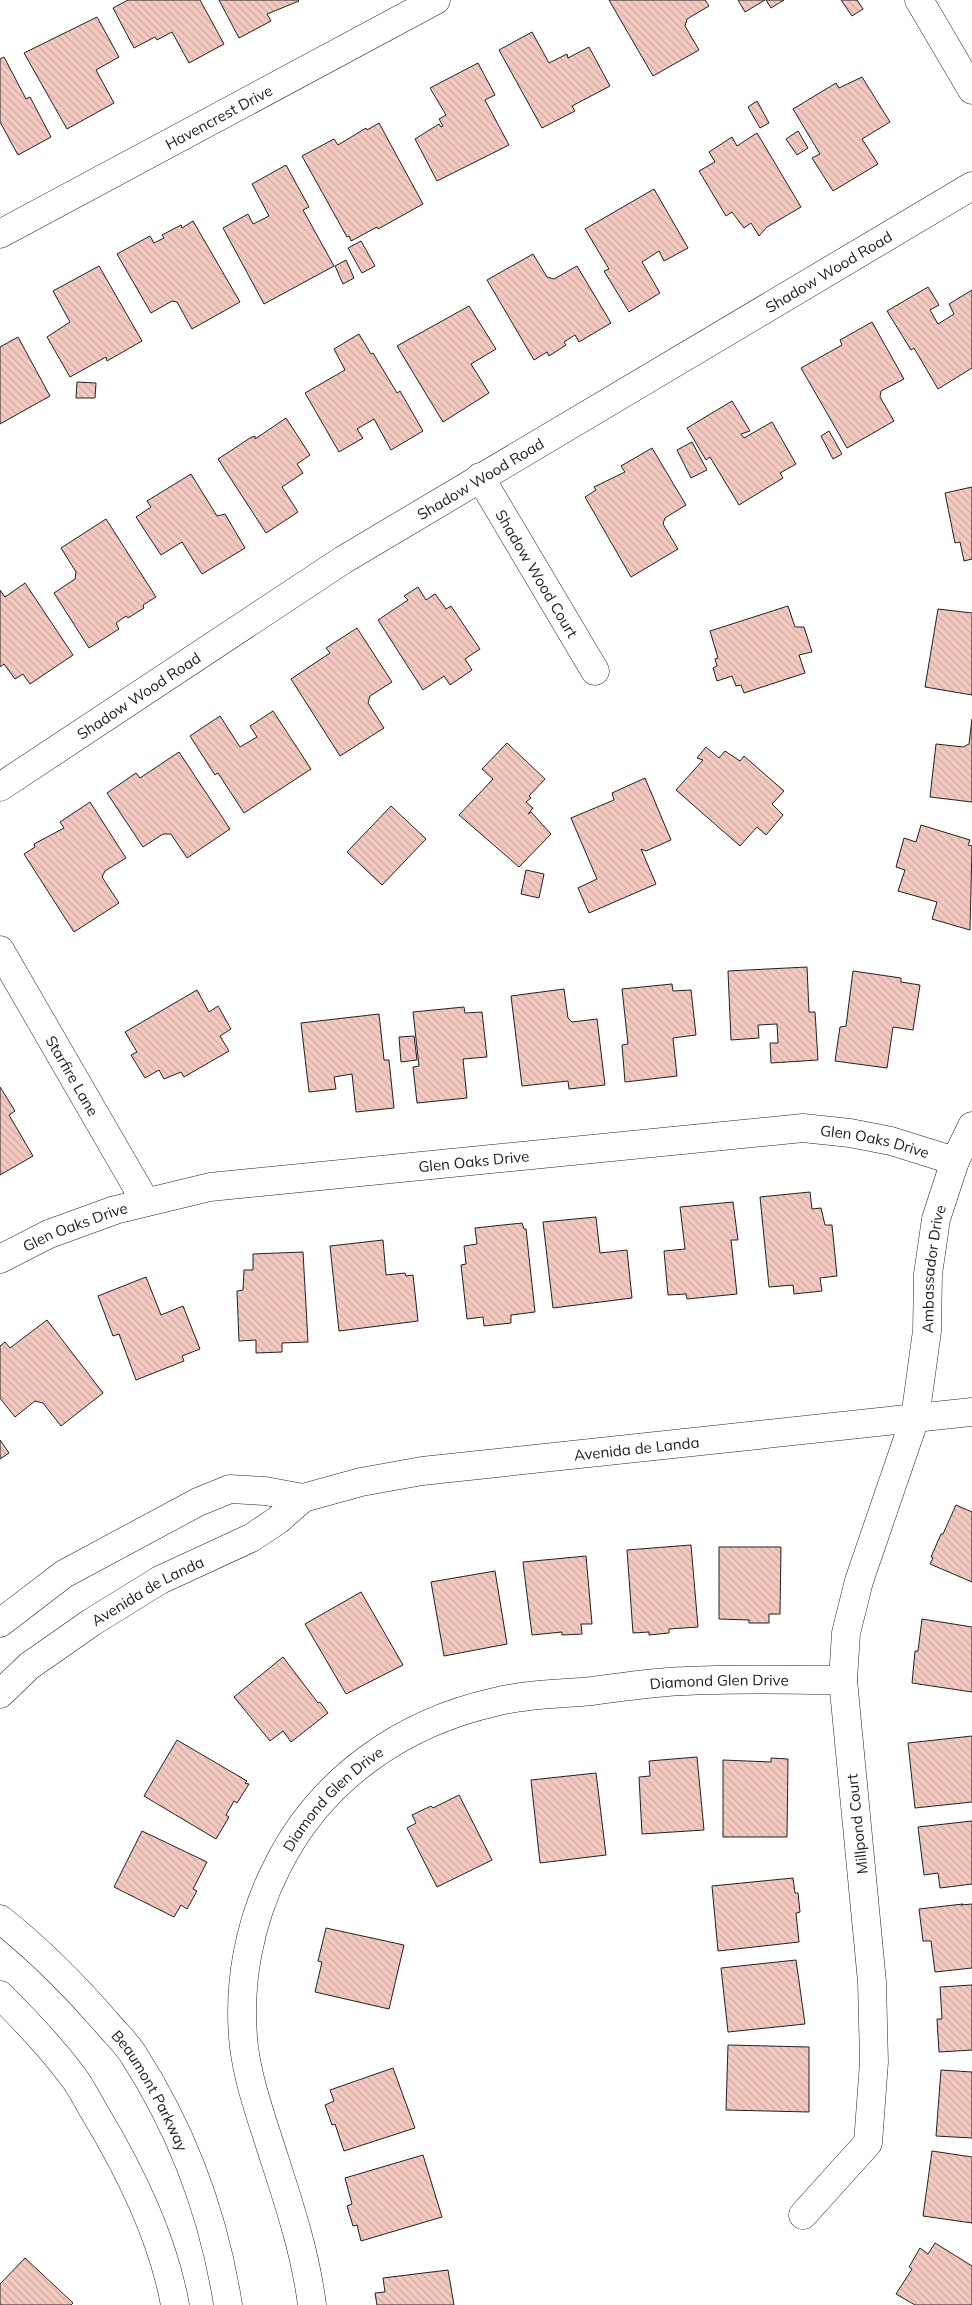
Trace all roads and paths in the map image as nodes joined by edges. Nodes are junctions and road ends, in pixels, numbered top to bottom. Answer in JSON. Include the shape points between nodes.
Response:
{"nodes":[{"id":1,"x":436,"y":0,"type":"edge"},
{"id":2,"x":919,"y":0,"type":"edge"},
{"id":3,"x":972,"y":90,"type":"edge"},
{"id":4,"x":972,"y":186,"type":"edge"},
{"id":5,"x":0,"y":234,"type":"edge"},
{"id":6,"x":480,"y":476,"type":"junction"},
{"id":7,"x":595,"y":671,"type":"dead end"},
{"id":8,"x":0,"y":787,"type":"edge"},
{"id":9,"x":0,"y":950,"type":"edge"},
{"id":10,"x":972,"y":1126,"type":"edge"},
{"id":11,"x":954,"y":1161,"type":"junction"},
{"id":12,"x":145,"y":1201,"type":"junction"},
{"id":13,"x":0,"y":1259,"type":"edge"},
{"id":14,"x":972,"y":1412,"type":"edge"},
{"id":15,"x":915,"y":1418,"type":"junction"},
{"id":16,"x":304,"y":1498,"type":"junction"},
{"id":17,"x":0,"y":1623,"type":"edge"},
{"id":18,"x":842,"y":1680,"type":"junction"},
{"id":19,"x":0,"y":1694,"type":"edge"},
{"id":20,"x":0,"y":1919,"type":"edge"},
{"id":21,"x":0,"y":1995,"type":"edge"},
{"id":22,"x":803,"y":2215,"type":"dead end"},
{"id":23,"x":175,"y":2305,"type":"edge"},
{"id":24,"x":228,"y":2305,"type":"edge"},
{"id":25,"x":312,"y":2305,"type":"edge"}],
"edges":[{"from":1,"to":5,"type":"street","name":"Havencrest Drive"},
{"from":2,"to":3,"type":"street"},
{"from":4,"to":6,"type":"street","name":"Shadow Wood Road"},
{"from":6,"to":7,"type":"street","name":"Shadow Wood Court"},
{"from":6,"to":8,"type":"street","name":"Shadow Wood Road","via":[[344,560]]},
{"from":9,"to":12,"type":"street","name":"Starfire Lane"},
{"from":10,"to":11,"type":"street","name":"Ambassador Drive"},
{"from":11,"to":12,"type":"street","name":"Glen Oaks Drive","via":[[891,1141],[803,1128],[210,1187]]},
{"from":11,"to":15,"type":"street","name":"Ambassador Drive","via":[[936,1219],[929,1265],[927,1331]]},
{"from":12,"to":13,"type":"street","name":"Glen Oaks Drive","via":[[49,1234]]},
{"from":14,"to":15,"type":"street","name":"Avenida de Landa"},
{"from":15,"to":16,"type":"street","name":"Avenida de Landa","via":[[422,1471],[360,1482]]},
{"from":15,"to":18,"type":"street","name":"Millpond Court","via":[[860,1581],[846,1633]]},
{"from":16,"to":17,"type":"street","name":"Avenida de Landa","via":[[230,1490],[198,1502],[64,1574]]},
{"from":16,"to":19,"type":"street","name":"Avenida de Landa","via":[[251,1538],[160,1580],[92,1622],[29,1666]]},
{"from":18,"to":22,"type":"street","name":"Millpond Court","via":[[872,1982],[874,2071],[868,2144]]},
{"from":18,"to":25,"type":"street","name":"Diamond Glen Drive","via":[[683,1681],[497,1701],[444,1716],[394,1740],[352,1770],[315,1807],[286,1850],[264,1892],[248,1944],[242,1996],[244,2046],[254,2094],[297,2229]]},
{"from":20,"to":24,"type":"street","name":"Beaumont Parkway","via":[[77,1989],[132,2053],[170,2116],[198,2186],[222,2265]]},
{"from":21,"to":23,"type":"street","via":[[73,2075],[113,2143],[142,2203],[171,2283]]}]}
